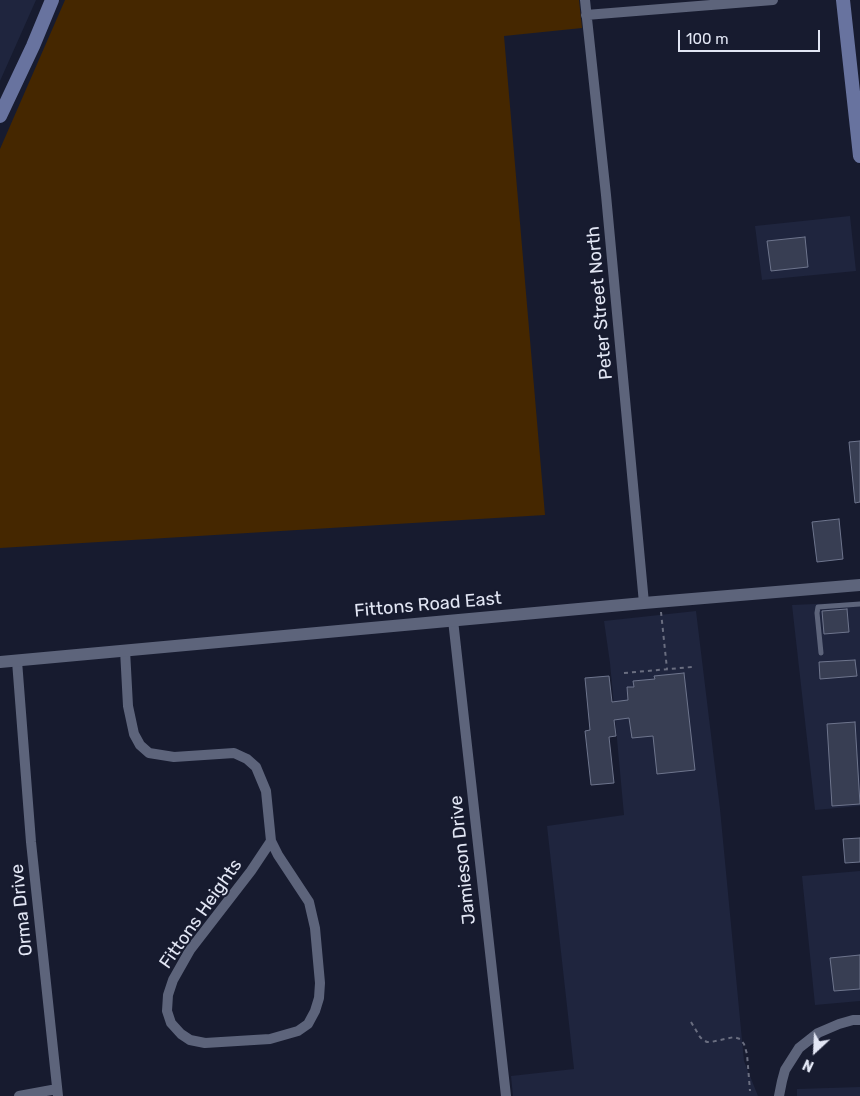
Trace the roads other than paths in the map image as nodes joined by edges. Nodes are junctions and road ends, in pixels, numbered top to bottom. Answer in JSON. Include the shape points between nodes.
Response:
{"nodes":[{"id":1,"x":52,"y":0,"type":"edge"},
{"id":2,"x":585,"y":0,"type":"edge"},
{"id":3,"x":773,"y":0,"type":"edge"},
{"id":4,"x":843,"y":0,"type":"edge"},
{"id":5,"x":586,"y":15,"type":"junction"},
{"id":6,"x":0,"y":116,"type":"edge"},
{"id":7,"x":859,"y":129,"type":"edge"},
{"id":8,"x":860,"y":156,"type":"edge"},
{"id":9,"x":860,"y":585,"type":"edge"},
{"id":10,"x":644,"y":602,"type":"junction"},
{"id":11,"x":860,"y":604,"type":"edge"},
{"id":12,"x":453,"y":620,"type":"junction"},
{"id":13,"x":125,"y":650,"type":"junction"},
{"id":14,"x":821,"y":653,"type":"dead end"},
{"id":15,"x":17,"y":661,"type":"junction"},
{"id":16,"x":0,"y":662,"type":"edge"},
{"id":17,"x":271,"y":841,"type":"junction"},
{"id":18,"x":860,"y":1020,"type":"edge"},
{"id":19,"x":58,"y":1093,"type":"edge"},
{"id":20,"x":19,"y":1096,"type":"edge"},
{"id":21,"x":506,"y":1096,"type":"edge"},
{"id":22,"x":779,"y":1096,"type":"edge"}],
"edges":[{"from":1,"to":6,"type":"main road"},
{"from":2,"to":5,"type":"street","name":"Peter Street North"},
{"from":3,"to":5,"type":"street"},
{"from":4,"to":7,"type":"main road"},
{"from":5,"to":10,"type":"street","name":"Peter Street North"},
{"from":7,"to":8,"type":"main road"},
{"from":9,"to":10,"type":"street","name":"Fittons Road East"},
{"from":10,"to":12,"type":"street","name":"Fittons Road East"},
{"from":11,"to":14,"type":"lane","via":[[818,607]]},
{"from":12,"to":13,"type":"street","name":"Fittons Road East"},
{"from":12,"to":21,"type":"street","name":"Jamieson Drive"},
{"from":13,"to":15,"type":"street","name":"Fittons Road East"},
{"from":13,"to":17,"type":"street","name":"Fittons Heights","via":[[128,706],[140,745],[149,753],[174,757],[234,753],[247,759],[256,767],[266,791]]},
{"from":15,"to":16,"type":"street","name":"Fittons Road East"},
{"from":15,"to":19,"type":"street","name":"Orma Drive","via":[[31,842]]},
{"from":17,"to":17,"type":"street","name":"Fittons Heights","via":[[190,950],[173,980],[166,1011],[171,1023],[190,1040],[205,1043],[270,1038],[298,1031],[308,1024],[315,1011],[320,983],[309,902]]},
{"from":18,"to":22,"type":"street","via":[[818,1033],[799,1048],[785,1070]]},
{"from":19,"to":20,"type":"street"}]}
